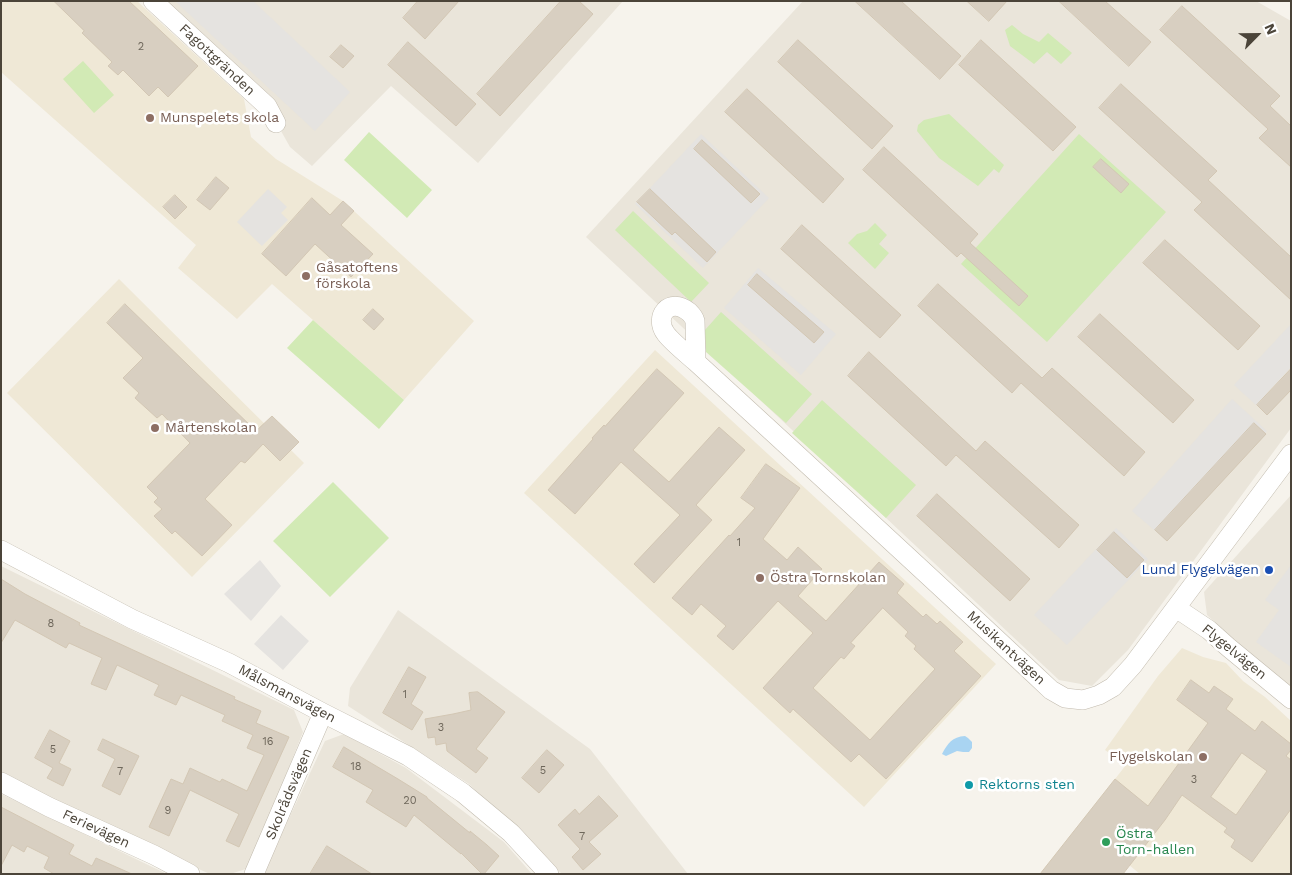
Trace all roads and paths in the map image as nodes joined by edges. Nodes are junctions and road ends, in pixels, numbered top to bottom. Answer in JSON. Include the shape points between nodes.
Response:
{"nodes":[{"id":1,"x":153,"y":1,"type":"edge"},
{"id":2,"x":276,"y":124,"type":"dead end"},
{"id":3,"x":696,"y":362,"type":"dead end"},
{"id":4,"x":1291,"y":454,"type":"edge"},
{"id":5,"x":1,"y":550,"type":"edge"},
{"id":6,"x":1176,"y":608,"type":"junction"},
{"id":7,"x":1291,"y":698,"type":"edge"},
{"id":8,"x":323,"y":713,"type":"junction"},
{"id":9,"x":1,"y":782,"type":"edge"},
{"id":10,"x":190,"y":874,"type":"edge"},
{"id":11,"x":254,"y":874,"type":"edge"},
{"id":12,"x":549,"y":874,"type":"edge"}],
"edges":[{"from":1,"to":2,"type":"street","name":"Fagottgränden","via":[[267,106]]},
{"from":3,"to":6,"type":"street","name":"Musikantvägen","via":[[1051,690],[1065,698],[1083,700],[1113,688]]},
{"from":4,"to":6,"type":"street","name":"Musikantvägen"},
{"from":5,"to":8,"type":"street","name":"Målsmansvägen"},
{"from":6,"to":7,"type":"street","name":"Flygelvägen","via":[[1209,630]]},
{"from":8,"to":11,"type":"street","name":"Skolrådsvägen"},
{"from":8,"to":12,"type":"street","name":"Målsmansvägen","via":[[408,756],[463,793],[511,833]]},
{"from":9,"to":10,"type":"street","name":"Ferievägen"}]}
